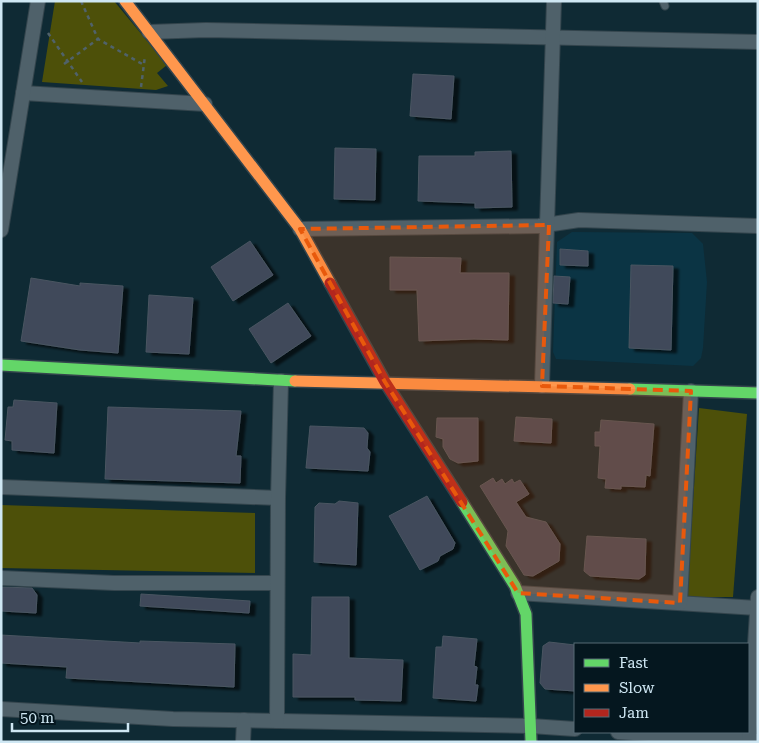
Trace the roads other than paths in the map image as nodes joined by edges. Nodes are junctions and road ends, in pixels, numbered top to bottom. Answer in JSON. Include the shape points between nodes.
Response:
{"nodes":[{"id":1,"x":125,"y":1,"type":"edge"},
{"id":2,"x":554,"y":1,"type":"edge"},
{"id":3,"x":36,"y":8,"type":"edge"},
{"id":4,"x":149,"y":32,"type":"junction"},
{"id":5,"x":554,"y":38,"type":"junction"},
{"id":6,"x":758,"y":42,"type":"edge"},
{"id":7,"x":23,"y":93,"type":"junction"},
{"id":8,"x":205,"y":104,"type":"junction"},
{"id":9,"x":549,"y":225,"type":"junction"},
{"id":10,"x":758,"y":226,"type":"edge"},
{"id":11,"x":300,"y":229,"type":"junction"},
{"id":12,"x":1,"y":230,"type":"edge"},
{"id":13,"x":1,"y":365,"type":"edge"},
{"id":14,"x":281,"y":381,"type":"junction"},
{"id":15,"x":385,"y":382,"type":"junction"},
{"id":16,"x":542,"y":386,"type":"junction"},
{"id":17,"x":691,"y":391,"type":"junction"},
{"id":18,"x":758,"y":393,"type":"edge"},
{"id":19,"x":1,"y":487,"type":"edge"},
{"id":20,"x":278,"y":498,"type":"junction"},
{"id":21,"x":1,"y":578,"type":"edge"},
{"id":22,"x":277,"y":583,"type":"junction"},
{"id":23,"x":518,"y":594,"type":"junction"},
{"id":24,"x":680,"y":603,"type":"junction"},
{"id":25,"x":757,"y":603,"type":"edge"},
{"id":26,"x":1,"y":709,"type":"edge"},
{"id":27,"x":244,"y":720,"type":"junction"},
{"id":28,"x":277,"y":721,"type":"junction"},
{"id":29,"x":531,"y":726,"type":"junction"},
{"id":30,"x":574,"y":729,"type":"edge"},
{"id":31,"x":633,"y":733,"type":"edge"},
{"id":32,"x":753,"y":741,"type":"edge"},
{"id":33,"x":243,"y":742,"type":"edge"},
{"id":34,"x":530,"y":742,"type":"edge"}],
"edges":[{"from":1,"to":4,"type":"street"},
{"from":2,"to":5,"type":"street"},
{"from":3,"to":7,"type":"street"},
{"from":4,"to":5,"type":"street","via":[[206,30]]},
{"from":4,"to":8,"type":"street"},
{"from":5,"to":6,"type":"street"},
{"from":5,"to":9,"type":"street"},
{"from":7,"to":8,"type":"street"},
{"from":7,"to":12,"type":"street"},
{"from":8,"to":11,"type":"street"},
{"from":9,"to":10,"type":"street","via":[[579,220]]},
{"from":9,"to":11,"type":"street"},
{"from":9,"to":16,"type":"street"},
{"from":11,"to":15,"type":"street"},
{"from":13,"to":14,"type":"street"},
{"from":14,"to":15,"type":"street"},
{"from":14,"to":20,"type":"street"},
{"from":15,"to":16,"type":"street"},
{"from":15,"to":23,"type":"street"},
{"from":16,"to":17,"type":"street"},
{"from":17,"to":18,"type":"street"},
{"from":17,"to":24,"type":"street"},
{"from":19,"to":20,"type":"street"},
{"from":20,"to":22,"type":"street"},
{"from":21,"to":22,"type":"street","via":[[114,583]]},
{"from":22,"to":28,"type":"street"},
{"from":23,"to":24,"type":"street"},
{"from":23,"to":29,"type":"street","via":[[526,614]]},
{"from":24,"to":25,"type":"street"},
{"from":25,"to":32,"type":"street"},
{"from":26,"to":27,"type":"street"},
{"from":27,"to":28,"type":"street"},
{"from":27,"to":33,"type":"street"},
{"from":28,"to":29,"type":"street"},
{"from":29,"to":30,"type":"street"},
{"from":29,"to":34,"type":"street"},
{"from":31,"to":32,"type":"street"}]}
